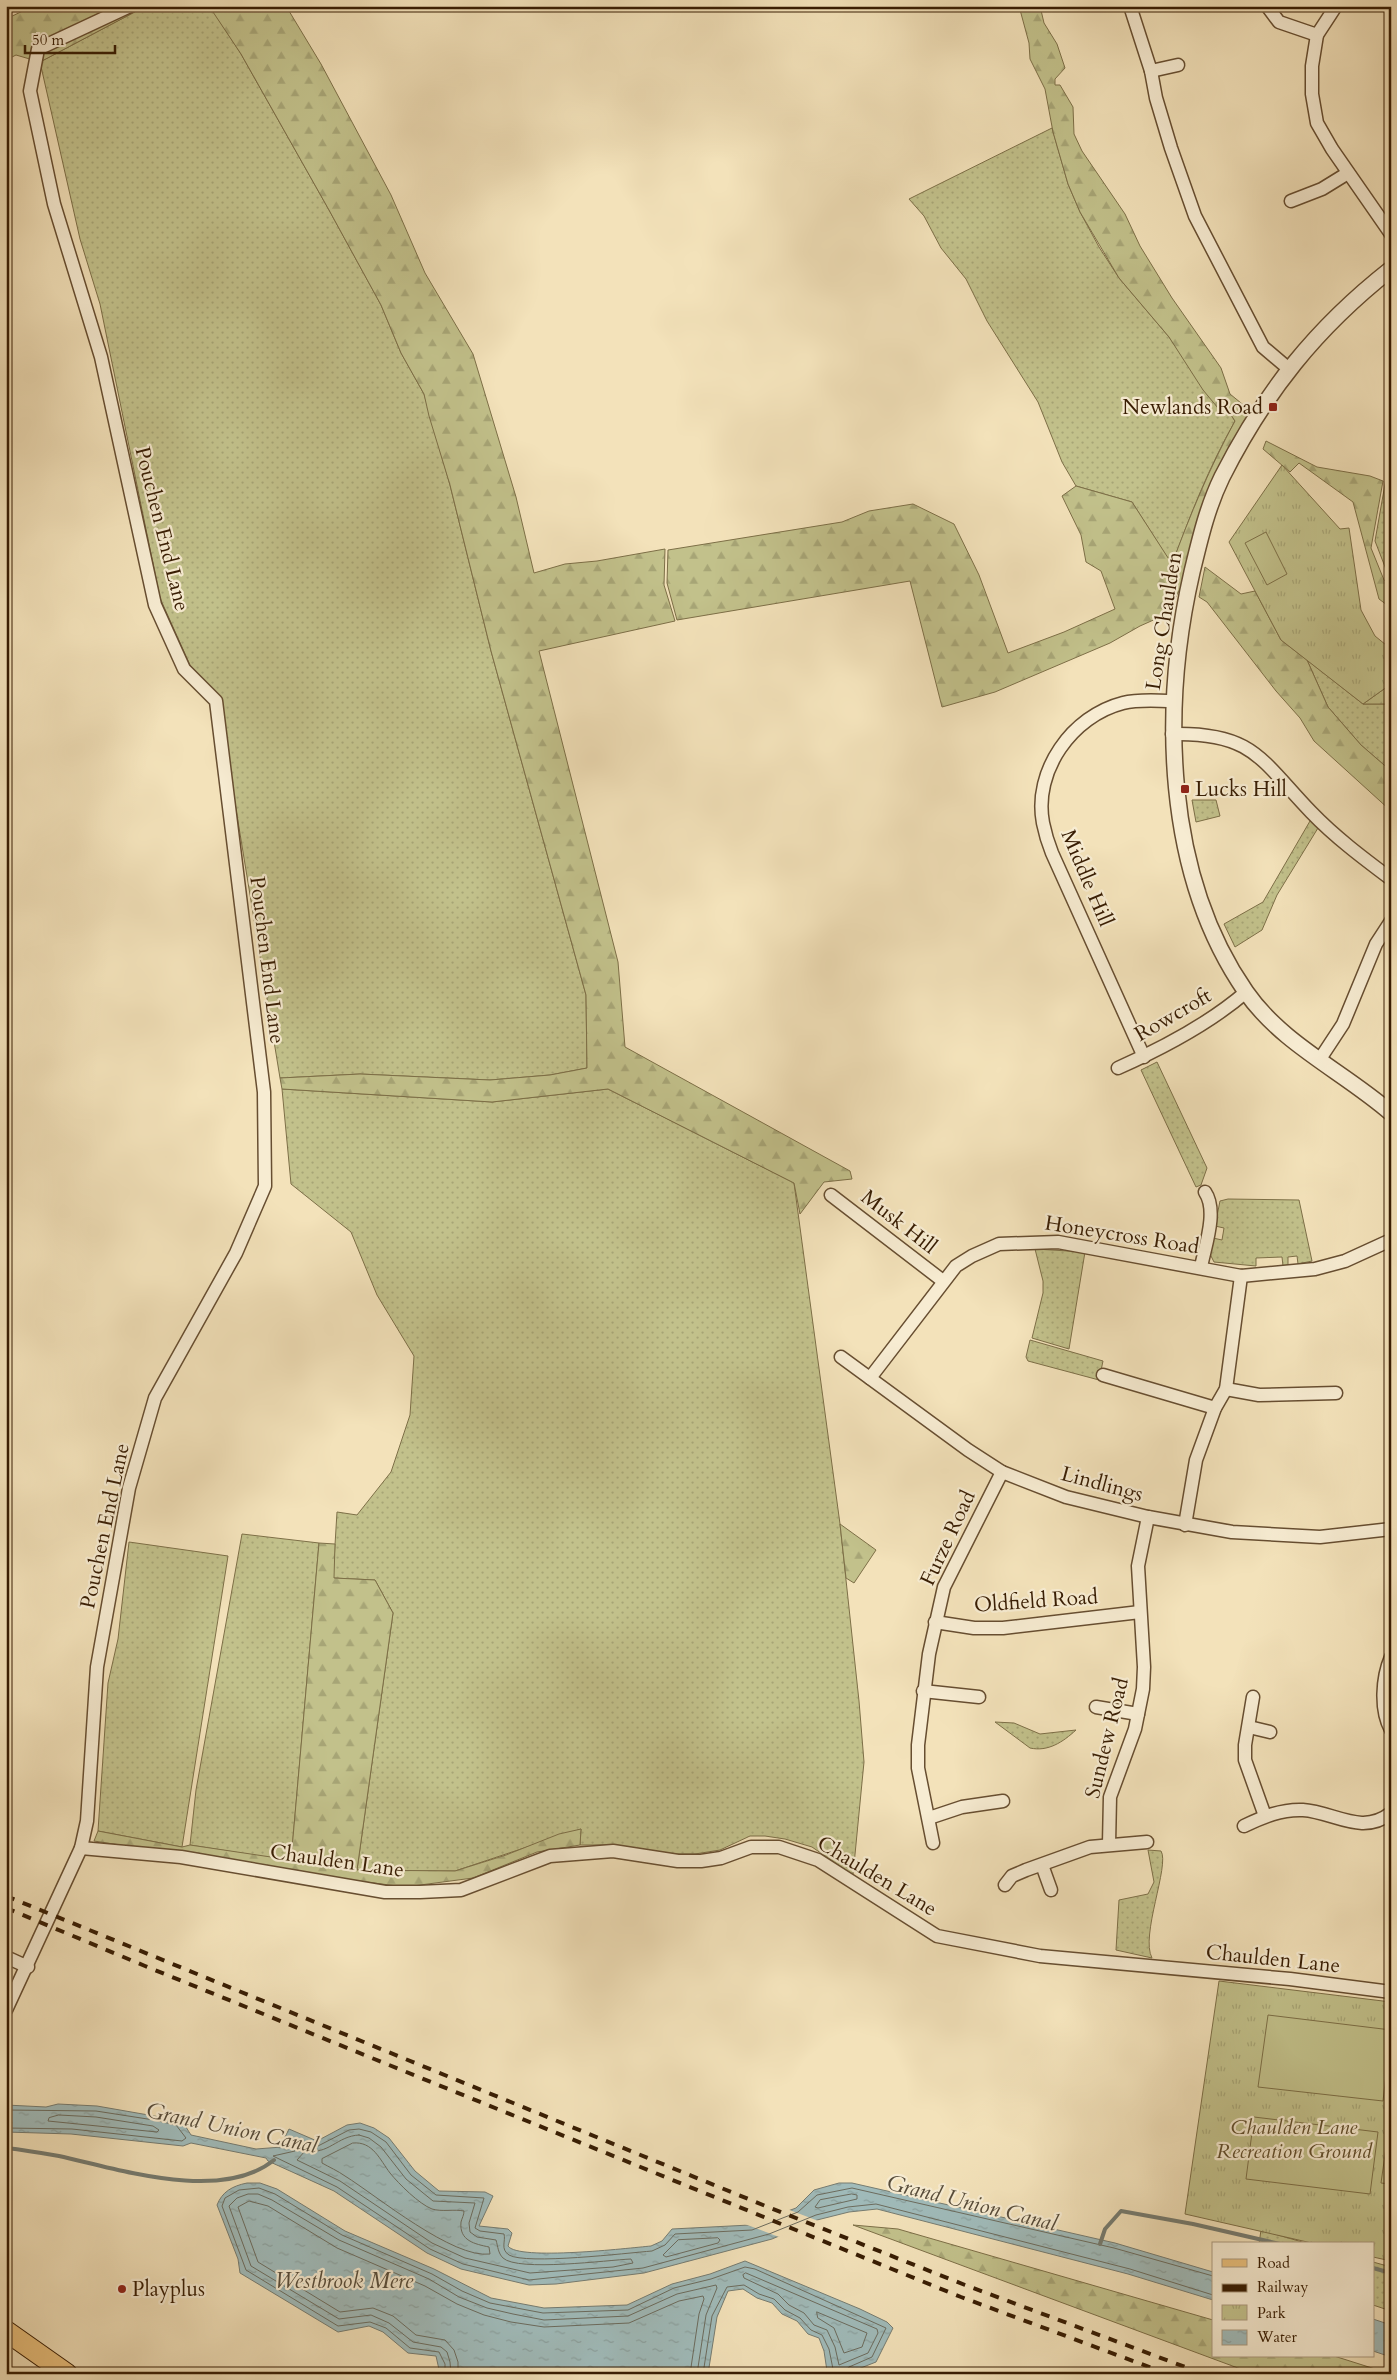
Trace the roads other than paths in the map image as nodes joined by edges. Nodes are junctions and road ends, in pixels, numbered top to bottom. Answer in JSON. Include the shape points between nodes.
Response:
{"nodes":[{"id":1,"x":130,"y":6,"type":"edge"},
{"id":2,"x":1130,"y":6,"type":"edge"},
{"id":3,"x":1267,"y":6,"type":"edge"},
{"id":4,"x":1336,"y":6,"type":"edge"},
{"id":5,"x":1318,"y":35,"type":"junction"},
{"id":6,"x":1178,"y":65,"type":"dead end"},
{"id":7,"x":1151,"y":71,"type":"junction"},
{"id":8,"x":1348,"y":173,"type":"junction"},
{"id":9,"x":1291,"y":201,"type":"dead end"},
{"id":10,"x":1391,"y":234,"type":"edge"},
{"id":11,"x":1391,"y":269,"type":"edge"},
{"id":12,"x":1290,"y":369,"type":"junction"},
{"id":13,"x":1173,"y":701,"type":"junction"},
{"id":14,"x":1172,"y":734,"type":"junction"},
{"id":15,"x":1391,"y":879,"type":"edge"},
{"id":16,"x":1391,"y":921,"type":"edge"},
{"id":17,"x":1246,"y":992,"type":"junction"},
{"id":18,"x":1144,"y":1056,"type":"junction"},
{"id":19,"x":1320,"y":1059,"type":"junction"},
{"id":20,"x":1118,"y":1068,"type":"dead end"},
{"id":21,"x":1391,"y":1113,"type":"edge"},
{"id":22,"x":1205,"y":1192,"type":"dead end"},
{"id":23,"x":831,"y":1195,"type":"dead end"},
{"id":24,"x":1391,"y":1240,"type":"edge"},
{"id":25,"x":1201,"y":1267,"type":"junction"},
{"id":26,"x":1241,"y":1276,"type":"junction"},
{"id":27,"x":943,"y":1281,"type":"junction"},
{"id":28,"x":841,"y":1357,"type":"dead end"},
{"id":29,"x":1103,"y":1375,"type":"dead end"},
{"id":30,"x":870,"y":1378,"type":"junction"},
{"id":31,"x":1226,"y":1390,"type":"junction"},
{"id":32,"x":1336,"y":1393,"type":"dead end"},
{"id":33,"x":1215,"y":1408,"type":"junction"},
{"id":34,"x":1002,"y":1472,"type":"junction"},
{"id":35,"x":1148,"y":1517,"type":"junction"},
{"id":36,"x":1185,"y":1525,"type":"junction"},
{"id":37,"x":1391,"y":1529,"type":"edge"},
{"id":38,"x":1140,"y":1612,"type":"junction"},
{"id":39,"x":935,"y":1622,"type":"junction"},
{"id":40,"x":1391,"y":1657,"type":"edge"},
{"id":41,"x":923,"y":1691,"type":"junction"},
{"id":42,"x":979,"y":1697,"type":"dead end"},
{"id":43,"x":1254,"y":1697,"type":"dead end"},
{"id":44,"x":1096,"y":1707,"type":"dead end"},
{"id":45,"x":1138,"y":1714,"type":"junction"},
{"id":46,"x":1249,"y":1727,"type":"junction"},
{"id":47,"x":1391,"y":1730,"type":"edge"},
{"id":48,"x":1270,"y":1732,"type":"dead end"},
{"id":49,"x":1002,"y":1801,"type":"dead end"},
{"id":50,"x":1391,"y":1813,"type":"edge"},
{"id":51,"x":1265,"y":1816,"type":"junction"},
{"id":52,"x":929,"y":1818,"type":"junction"},
{"id":53,"x":1244,"y":1826,"type":"dead end"},
{"id":54,"x":1147,"y":1842,"type":"dead end"},
{"id":55,"x":933,"y":1843,"type":"dead end"},
{"id":56,"x":1109,"y":1844,"type":"junction"},
{"id":57,"x":82,"y":1848,"type":"junction"},
{"id":58,"x":1042,"y":1865,"type":"junction"},
{"id":59,"x":1005,"y":1885,"type":"dead end"},
{"id":60,"x":1051,"y":1890,"type":"dead end"},
{"id":61,"x":6,"y":1958,"type":"edge"},
{"id":62,"x":28,"y":1967,"type":"junction"},
{"id":63,"x":1391,"y":1992,"type":"edge"},
{"id":64,"x":6,"y":2010,"type":"edge"},
{"id":65,"x":6,"y":2331,"type":"edge"},
{"id":66,"x":67,"y":2374,"type":"edge"}],
"edges":[{"from":1,"to":57,"type":"street","name":"Pouchen End Lane","via":[[38,49],[30,91],[54,204],[101,357],[155,606],[184,669],[216,701],[264,1092],[265,1186],[236,1253],[155,1398],[129,1488],[97,1667],[87,1821]]},
{"from":2,"to":7,"type":"street"},
{"from":3,"to":5,"type":"street","via":[[1279,22]]},
{"from":4,"to":5,"type":"street"},
{"from":5,"to":8,"type":"street","via":[[1312,66],[1317,123]]},
{"from":6,"to":7,"type":"street"},
{"from":7,"to":12,"type":"street","via":[[1156,98],[1195,216],[1262,347]]},
{"from":8,"to":9,"type":"street","via":[[1322,189]]},
{"from":8,"to":10,"type":"street"},
{"from":11,"to":12,"type":"street","name":"Long Chaulden","via":[[1344,307]]},
{"from":12,"to":13,"type":"street","name":"Long Chaulden","via":[[1268,396],[1242,438],[1204,521],[1184,607]]},
{"from":13,"to":14,"type":"street","name":"Long Chaulden"},
{"from":13,"to":18,"type":"street","name":"Middle Hill","via":[[1124,703],[1088,718],[1060,748],[1045,782],[1042,801],[1042,822],[1052,853]]},
{"from":14,"to":15,"type":"street","via":[[1220,737],[1255,752],[1312,813]]},
{"from":14,"to":17,"type":"street","name":"Long Chaulden","via":[[1183,832],[1199,894],[1223,956]]},
{"from":16,"to":19,"type":"street","via":[[1376,944],[1343,1024]]},
{"from":17,"to":18,"type":"street","name":"Rowcroft","via":[[1200,1025]]},
{"from":17,"to":19,"type":"street","name":"Long Chaulden","via":[[1273,1023]]},
{"from":18,"to":20,"type":"street","name":"Rowcroft"},
{"from":19,"to":21,"type":"street","name":"Long Chaulden"},
{"from":22,"to":25,"type":"street","via":[[1209,1198],[1210,1216]]},
{"from":23,"to":27,"type":"street","name":"Musk Hill"},
{"from":24,"to":26,"type":"street","name":"Honeycross Road","via":[[1345,1261],[1315,1269]]},
{"from":25,"to":26,"type":"street","name":"Honeycross Road"},
{"from":25,"to":27,"type":"street","name":"Honeycross Road","via":[[1058,1242],[1014,1242],[999,1244],[972,1256],[956,1266]]},
{"from":26,"to":31,"type":"street"},
{"from":27,"to":30,"type":"street","name":"Honeycross Road"},
{"from":28,"to":30,"type":"street","name":"Lindlings"},
{"from":29,"to":33,"type":"street"},
{"from":30,"to":34,"type":"street","name":"Lindlings"},
{"from":31,"to":32,"type":"street","via":[[1259,1395]]},
{"from":31,"to":33,"type":"street"},
{"from":33,"to":36,"type":"street","via":[[1196,1460]]},
{"from":34,"to":35,"type":"street","name":"Lindlings","via":[[1066,1497]]},
{"from":34,"to":39,"type":"street","name":"Furze Road","via":[[944,1587]]},
{"from":35,"to":36,"type":"street","name":"Lindlings"},
{"from":35,"to":38,"type":"street","name":"Sundew Road","via":[[1138,1566]]},
{"from":36,"to":37,"type":"street","name":"Lindlings","via":[[1282,1536],[1360,1534]]},
{"from":38,"to":39,"type":"street","name":"Oldfield Road","via":[[1003,1628],[974,1628]]},
{"from":38,"to":45,"type":"street","name":"Sundew Road","via":[[1144,1667]]},
{"from":39,"to":41,"type":"street","name":"Furze Road"},
{"from":40,"to":47,"type":"street","via":[[1384,1688]]},
{"from":41,"to":42,"type":"street"},
{"from":41,"to":52,"type":"street","name":"Furze Road","via":[[918,1768]]},
{"from":43,"to":46,"type":"street"},
{"from":44,"to":45,"type":"street"},
{"from":45,"to":56,"type":"street","name":"Sundew Road","via":[[1110,1797]]},
{"from":46,"to":48,"type":"street"},
{"from":46,"to":51,"type":"street","via":[[1245,1760]]},
{"from":49,"to":52,"type":"street","via":[[962,1807]]},
{"from":50,"to":51,"type":"street","via":[[1366,1824],[1301,1810]]},
{"from":51,"to":53,"type":"street"},
{"from":52,"to":55,"type":"street","name":"Furze Road"},
{"from":54,"to":56,"type":"street"},
{"from":56,"to":58,"type":"street","via":[[1090,1847]]},
{"from":57,"to":62,"type":"street","name":"Pouchen End Lane"},
{"from":57,"to":63,"type":"street","name":"Chaulden Lane","via":[[181,1857],[385,1892],[420,1892],[461,1890],[550,1856],[613,1850],[678,1861],[721,1858],[751,1847],[779,1847],[818,1860],[936,1936],[1040,1956],[1290,1979]]},
{"from":58,"to":59,"type":"street","via":[[1012,1876]]},
{"from":58,"to":60,"type":"street"},
{"from":61,"to":62,"type":"street"},
{"from":62,"to":64,"type":"street","name":"Pouchen End Lane"},
{"from":65,"to":66,"type":"main road"}]}
